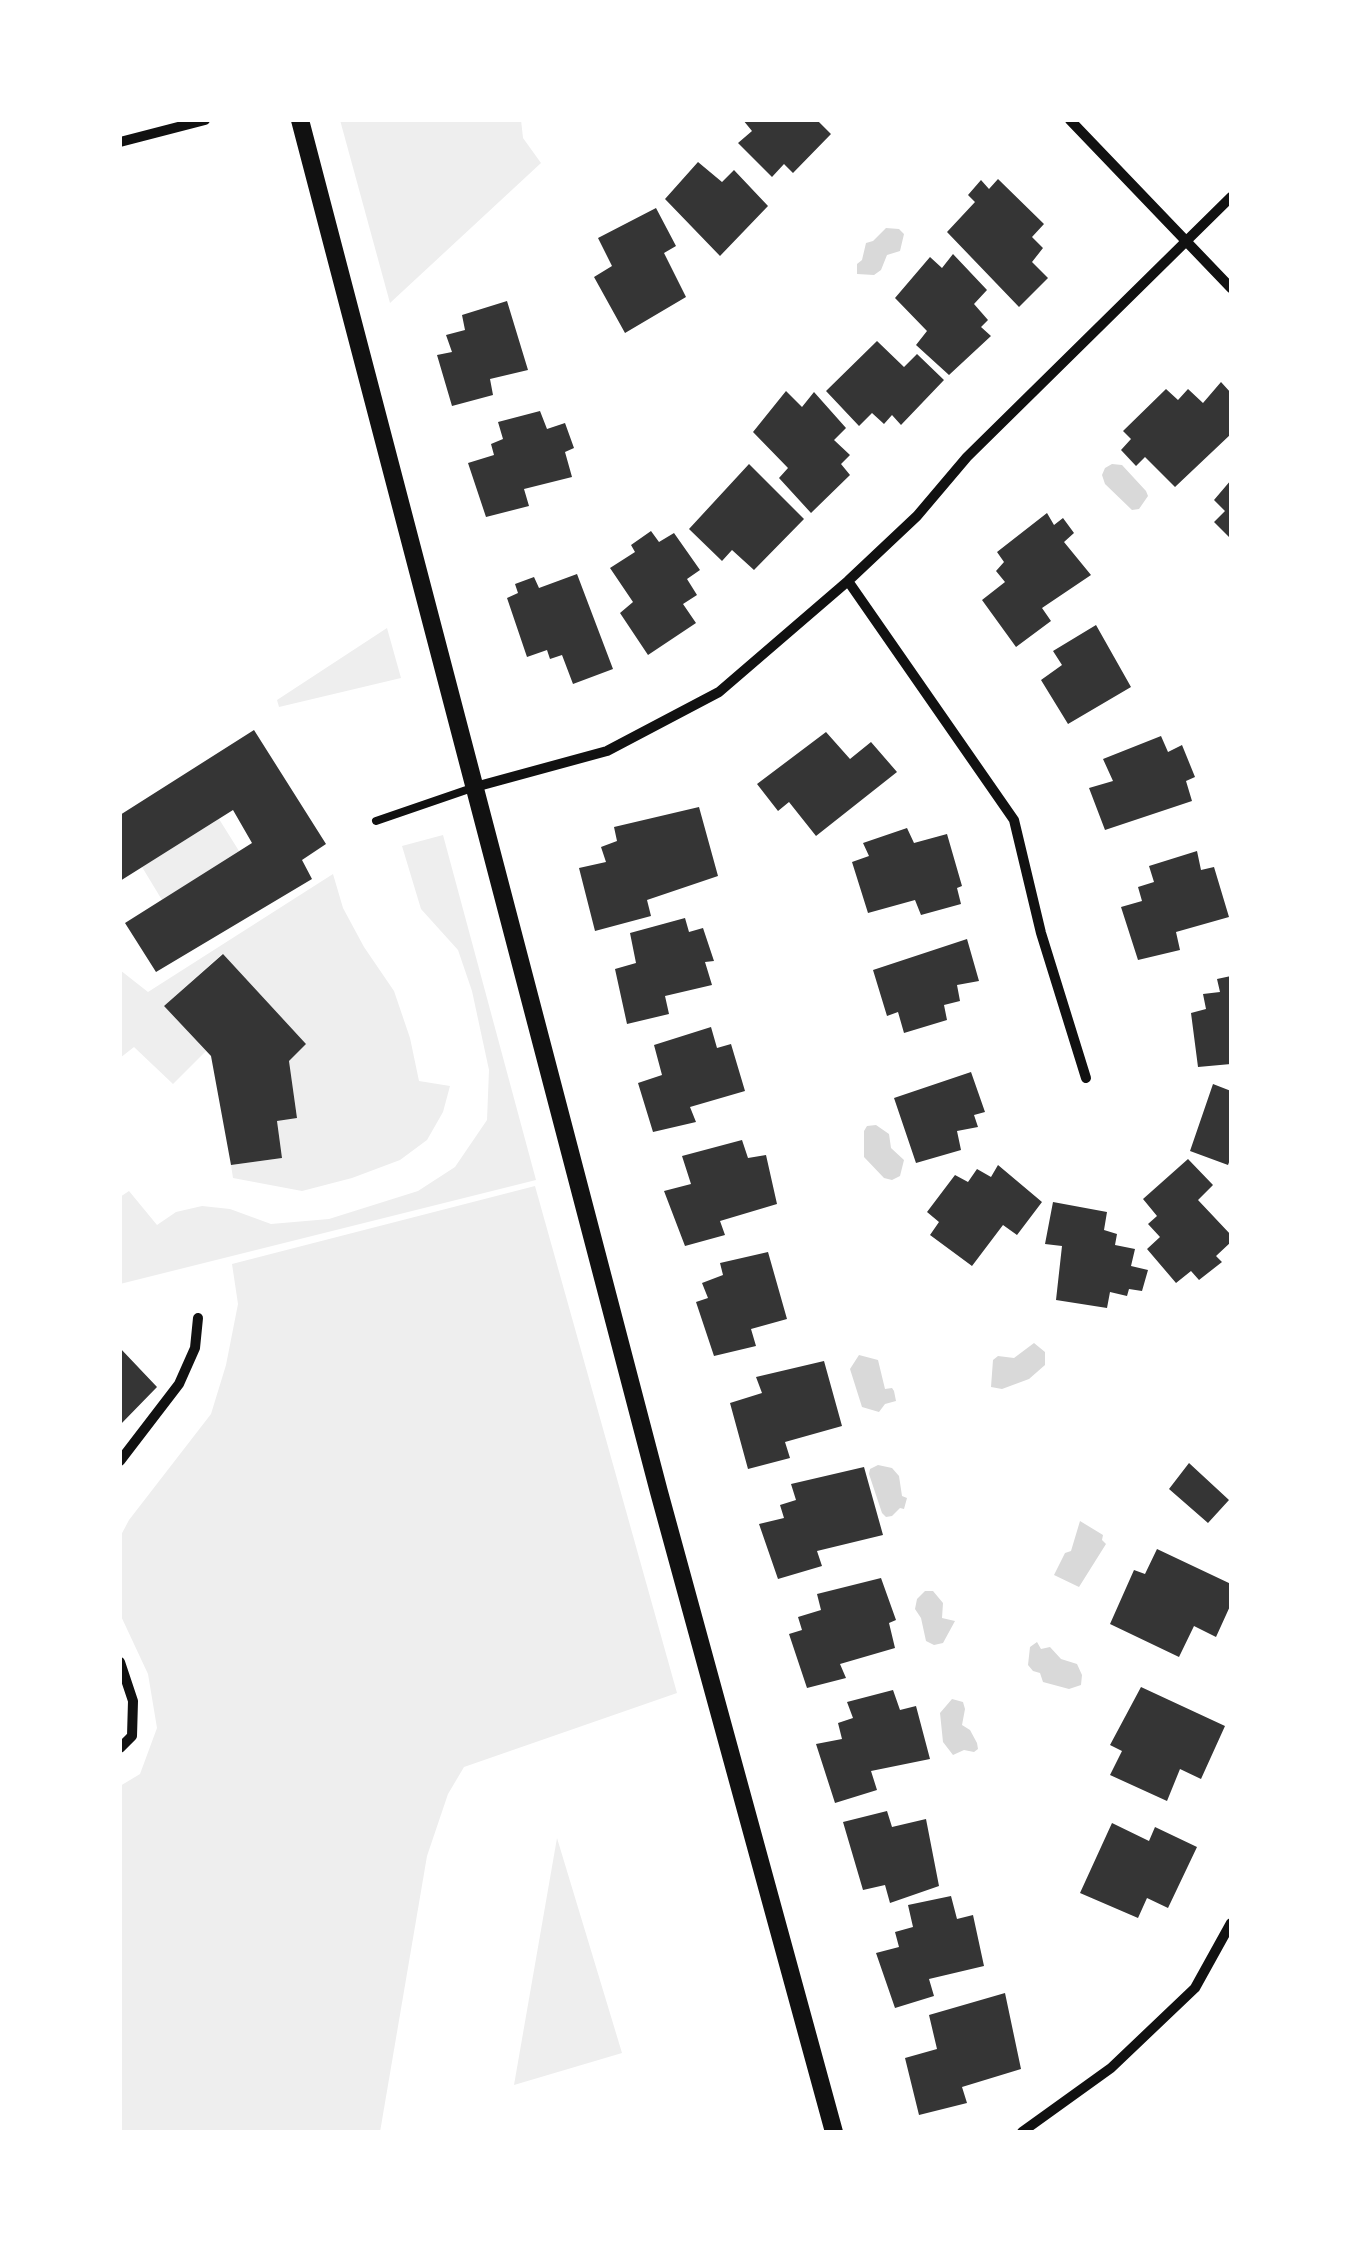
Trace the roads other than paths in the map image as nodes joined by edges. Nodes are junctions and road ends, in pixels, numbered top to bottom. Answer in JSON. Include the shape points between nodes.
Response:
{"nodes":[{"id":1,"x":205,"y":120,"type":"edge"},
{"id":2,"x":300,"y":120,"type":"edge"},
{"id":3,"x":1070,"y":120,"type":"edge"},
{"id":4,"x":120,"y":142,"type":"edge"},
{"id":5,"x":1231,"y":196,"type":"edge"},
{"id":6,"x":1186,"y":244,"type":"junction"},
{"id":7,"x":1231,"y":288,"type":"edge"},
{"id":8,"x":848,"y":581,"type":"junction"},
{"id":9,"x":475,"y":787,"type":"junction"},
{"id":10,"x":376,"y":821,"type":"dead end"},
{"id":11,"x":1086,"y":1078,"type":"dead end"},
{"id":12,"x":198,"y":1318,"type":"dead end"},
{"id":13,"x":120,"y":1462,"type":"edge"},
{"id":14,"x":120,"y":1662,"type":"edge"},
{"id":15,"x":120,"y":1748,"type":"edge"},
{"id":16,"x":1231,"y":1923,"type":"edge"},
{"id":17,"x":834,"y":2132,"type":"edge"},
{"id":18,"x":1022,"y":2132,"type":"edge"}],
"edges":[{"from":1,"to":4,"type":"street"},
{"from":2,"to":9,"type":"street"},
{"from":3,"to":6,"type":"street"},
{"from":5,"to":6,"type":"street"},
{"from":6,"to":7,"type":"street"},
{"from":6,"to":8,"type":"street"},
{"from":8,"to":9,"type":"street","via":[[719,692],[607,751]]},
{"from":8,"to":11,"type":"street","via":[[1014,820]]},
{"from":9,"to":10,"type":"lane"},
{"from":9,"to":17,"type":"street"},
{"from":12,"to":13,"type":"street","via":[[195,1348],[179,1384]]},
{"from":14,"to":15,"type":"street","via":[[133,1701],[132,1736]]},
{"from":16,"to":18,"type":"street","via":[[1196,1988],[1111,2068]]}]}
